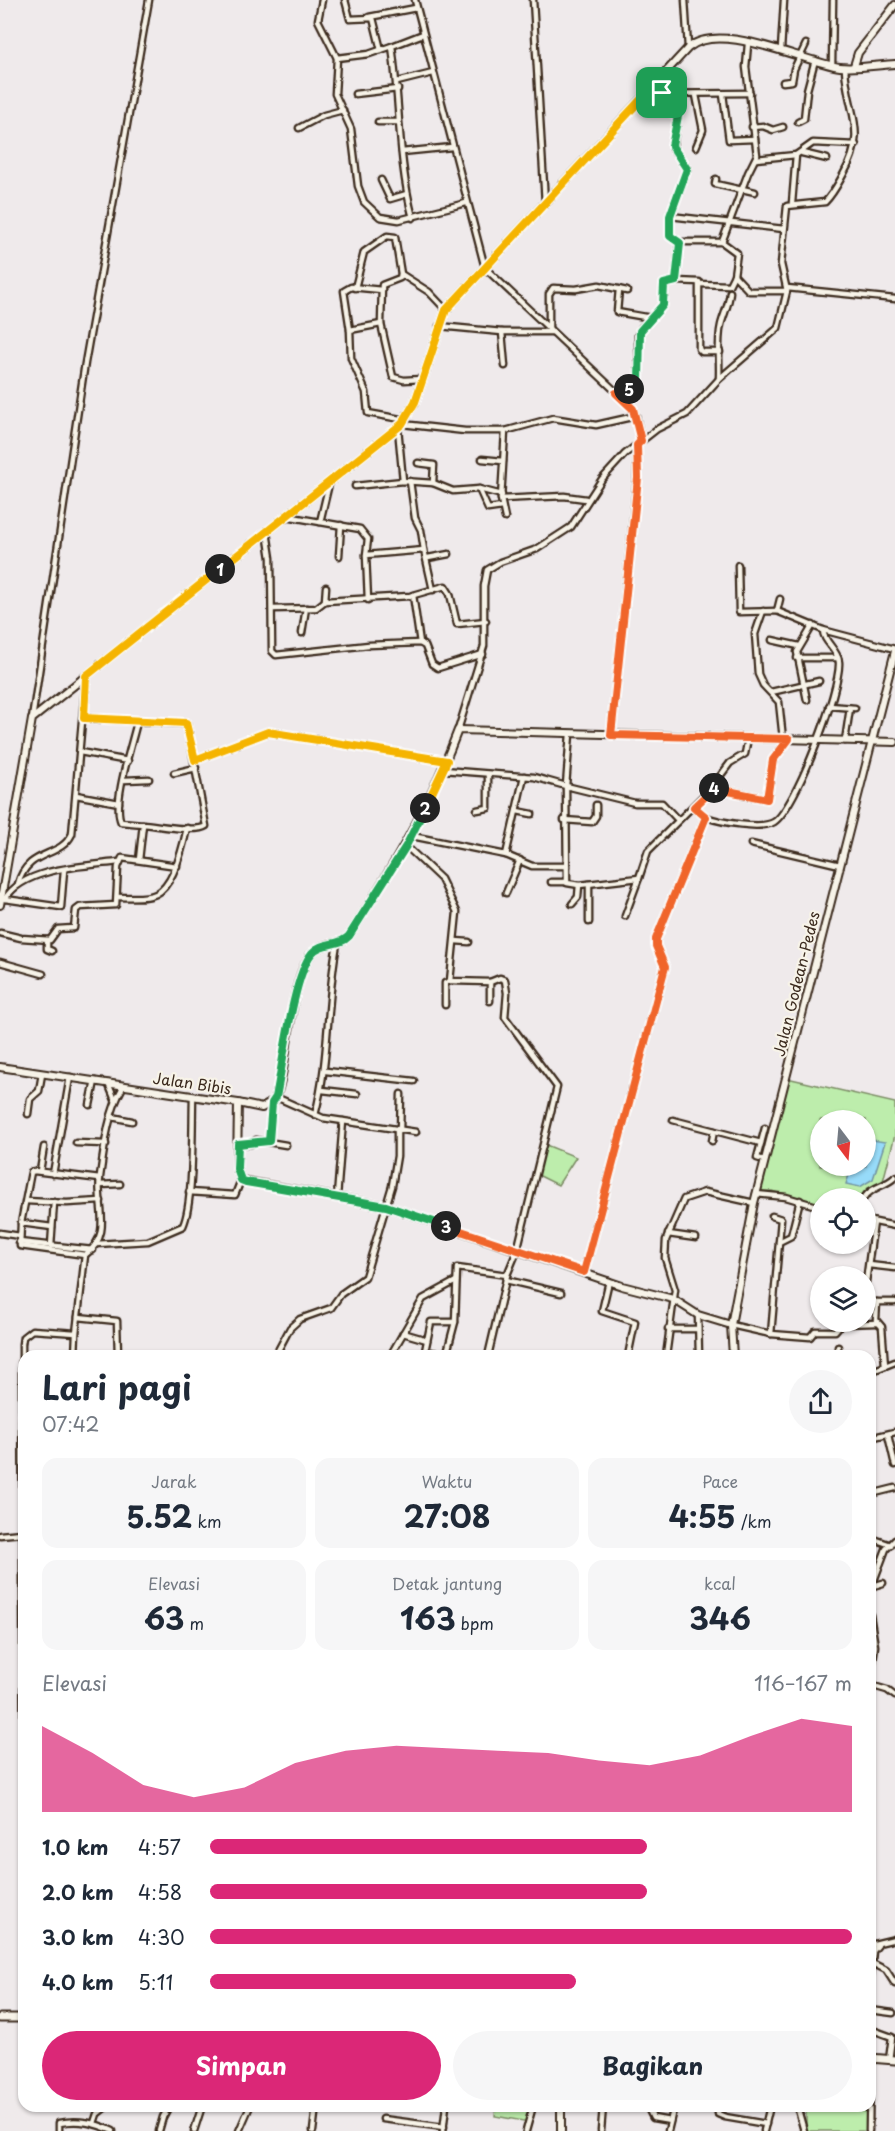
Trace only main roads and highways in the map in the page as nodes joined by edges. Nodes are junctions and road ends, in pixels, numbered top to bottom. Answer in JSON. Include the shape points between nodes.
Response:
{"nodes":[{"id":1,"x":0,"y":2018,"type":"edge"},
{"id":2,"x":18,"y":2018,"type":"edge"},
{"id":3,"x":876,"y":2059,"type":"edge"},
{"id":4,"x":892,"y":2060,"type":"edge"}],
"edges":[{"from":1,"to":2,"type":"main road"},
{"from":3,"to":4,"type":"main road"}]}
